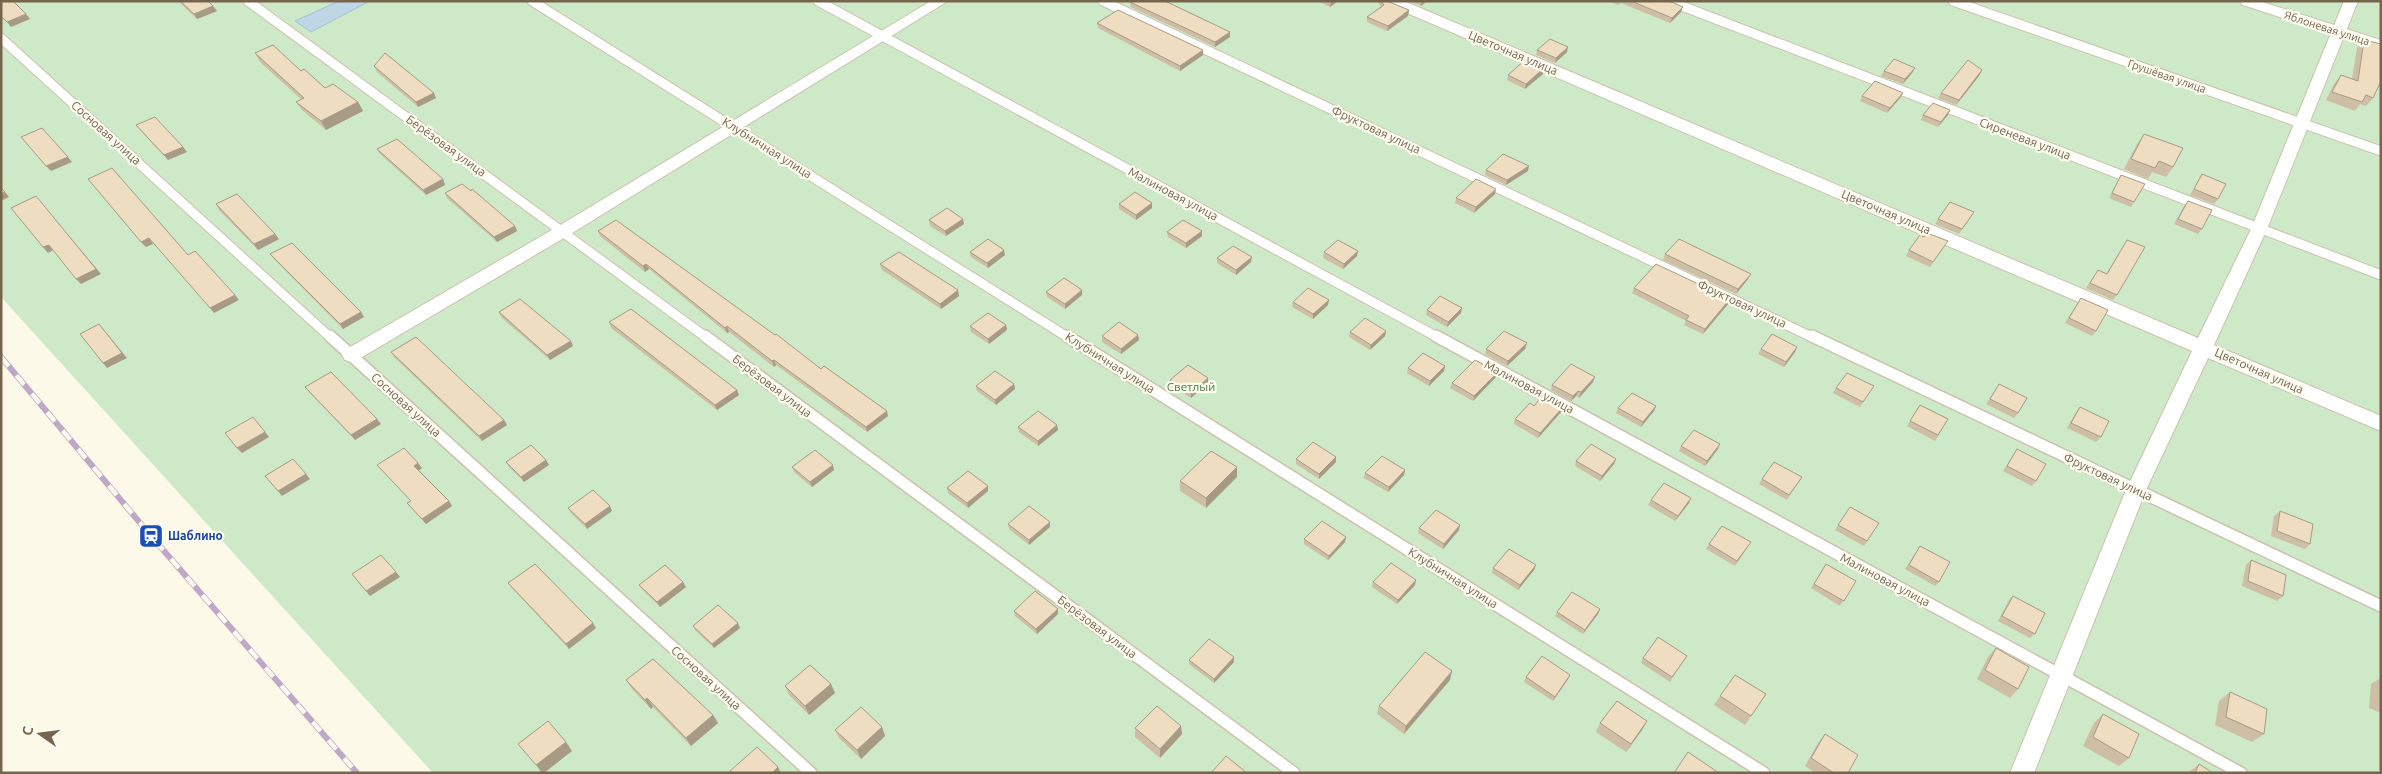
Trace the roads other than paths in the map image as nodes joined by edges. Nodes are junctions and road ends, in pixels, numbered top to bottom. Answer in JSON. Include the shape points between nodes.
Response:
{"nodes":[{"id":1,"x":248,"y":1,"type":"edge"},
{"id":2,"x":532,"y":1,"type":"edge"},
{"id":3,"x":818,"y":1,"type":"edge"},
{"id":4,"x":941,"y":1,"type":"edge"},
{"id":5,"x":1103,"y":1,"type":"edge"},
{"id":6,"x":1391,"y":1,"type":"edge"},
{"id":7,"x":1670,"y":1,"type":"edge"},
{"id":8,"x":1953,"y":1,"type":"edge"},
{"id":9,"x":2245,"y":1,"type":"edge"},
{"id":10,"x":2351,"y":1,"type":"edge"},
{"id":11,"x":2338,"y":31,"type":"junction"},
{"id":12,"x":882,"y":36,"type":"junction"},
{"id":13,"x":1,"y":38,"type":"edge"},
{"id":14,"x":2381,"y":45,"type":"edge"},
{"id":15,"x":2303,"y":123,"type":"junction"},
{"id":16,"x":734,"y":127,"type":"junction"},
{"id":17,"x":2381,"y":151,"type":"edge"},
{"id":18,"x":2259,"y":230,"type":"junction"},
{"id":19,"x":563,"y":231,"type":"junction"},
{"id":20,"x":2381,"y":275,"type":"edge"},
{"id":21,"x":2203,"y":347,"type":"junction"},
{"id":22,"x":351,"y":355,"type":"junction"},
{"id":23,"x":2381,"y":424,"type":"edge"},
{"id":24,"x":2136,"y":490,"type":"junction"},
{"id":25,"x":2381,"y":606,"type":"edge"},
{"id":26,"x":2062,"y":676,"type":"junction"},
{"id":27,"x":811,"y":773,"type":"edge"},
{"id":28,"x":1294,"y":773,"type":"edge"},
{"id":29,"x":1764,"y":773,"type":"edge"},
{"id":30,"x":2022,"y":773,"type":"edge"},
{"id":31,"x":2241,"y":773,"type":"edge"}],
"edges":[{"from":1,"to":19,"type":"lane","name":"Берёзовая улица"},
{"from":2,"to":16,"type":"lane","name":"Клубничная улица"},
{"from":3,"to":12,"type":"lane","name":"Малиновая улица"},
{"from":4,"to":12,"type":"street"},
{"from":5,"to":24,"type":"lane","name":"Фруктовая улица"},
{"from":6,"to":21,"type":"street","name":"Цветочная улица"},
{"from":7,"to":18,"type":"lane","name":"Сиреневая улица"},
{"from":8,"to":15,"type":"lane","name":"Грушёвая улица"},
{"from":9,"to":11,"type":"lane","name":"Яблоневая улица"},
{"from":10,"to":11,"type":"street"},
{"from":11,"to":14,"type":"lane","name":"Яблоневая улица"},
{"from":11,"to":15,"type":"street"},
{"from":12,"to":16,"type":"street"},
{"from":12,"to":26,"type":"lane","name":"Малиновая улица"},
{"from":13,"to":22,"type":"lane","name":"Сосновая улица"},
{"from":15,"to":17,"type":"lane","name":"Грушёвая улица"},
{"from":15,"to":18,"type":"street"},
{"from":16,"to":19,"type":"street"},
{"from":16,"to":29,"type":"lane","name":"Клубничная улица"},
{"from":18,"to":20,"type":"lane","name":"Сиреневая улица"},
{"from":18,"to":21,"type":"street"},
{"from":19,"to":22,"type":"street"},
{"from":19,"to":28,"type":"lane","name":"Берёзовая улица"},
{"from":21,"to":23,"type":"street","name":"Цветочная улица"},
{"from":21,"to":24,"type":"street"},
{"from":22,"to":27,"type":"lane","name":"Сосновая улица"},
{"from":24,"to":25,"type":"lane","name":"Фруктовая улица"},
{"from":24,"to":26,"type":"street"},
{"from":26,"to":30,"type":"street"},
{"from":26,"to":31,"type":"lane","name":"Малиновая улица"}]}
